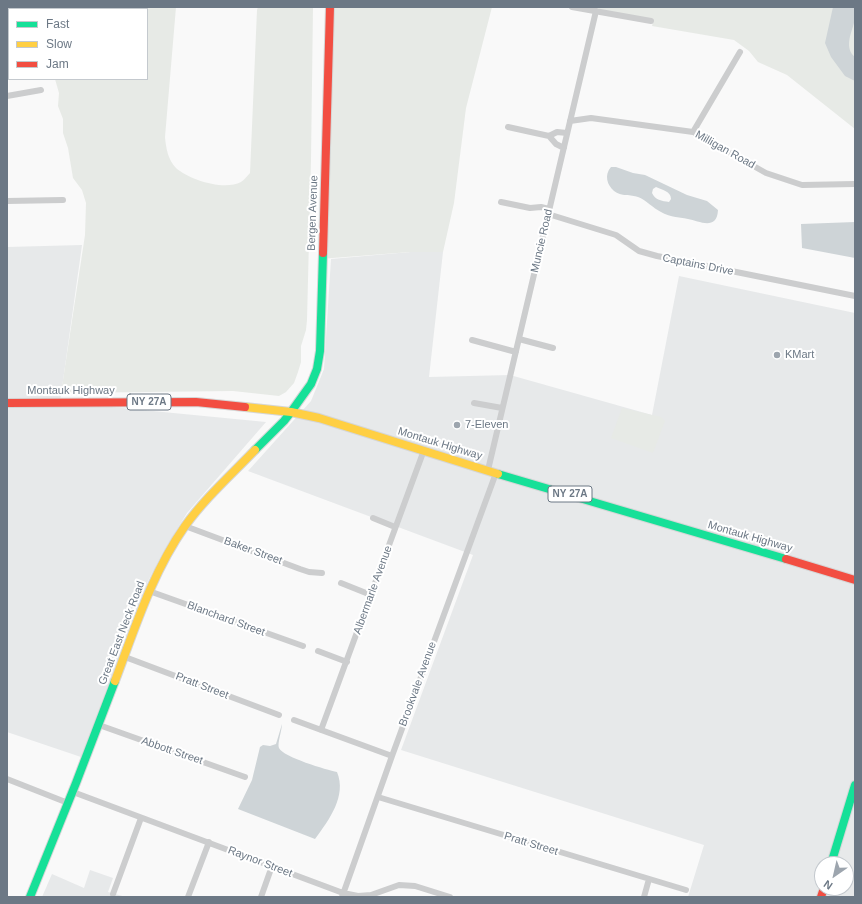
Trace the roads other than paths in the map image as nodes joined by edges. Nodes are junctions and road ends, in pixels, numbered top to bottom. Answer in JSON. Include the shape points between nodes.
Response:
{"nodes":[{"id":1,"x":330,"y":7,"type":"edge"},
{"id":2,"x":572,"y":7,"type":"edge"},
{"id":3,"x":596,"y":11,"type":"junction"},
{"id":4,"x":651,"y":21,"type":"dead end"},
{"id":5,"x":740,"y":52,"type":"dead end"},
{"id":6,"x":41,"y":90,"type":"dead end"},
{"id":7,"x":7,"y":96,"type":"edge"},
{"id":8,"x":570,"y":120,"type":"junction"},
{"id":9,"x":508,"y":126,"type":"dead end"},
{"id":10,"x":693,"y":132,"type":"junction"},
{"id":11,"x":567,"y":133,"type":"junction"},
{"id":12,"x":549,"y":136,"type":"junction"},
{"id":13,"x":564,"y":148,"type":"junction"},
{"id":14,"x":855,"y":184,"type":"edge"},
{"id":15,"x":7,"y":200,"type":"edge"},
{"id":16,"x":63,"y":200,"type":"dead end"},
{"id":17,"x":501,"y":202,"type":"dead end"},
{"id":18,"x":549,"y":211,"type":"junction"},
{"id":19,"x":855,"y":296,"type":"edge"},
{"id":20,"x":519,"y":339,"type":"junction"},
{"id":21,"x":472,"y":340,"type":"dead end"},
{"id":22,"x":553,"y":348,"type":"dead end"},
{"id":23,"x":516,"y":352,"type":"junction"},
{"id":24,"x":7,"y":403,"type":"edge"},
{"id":25,"x":474,"y":403,"type":"dead end"},
{"id":26,"x":502,"y":408,"type":"junction"},
{"id":27,"x":291,"y":412,"type":"junction"},
{"id":28,"x":424,"y":450,"type":"junction"},
{"id":29,"x":488,"y":470,"type":"junction"},
{"id":30,"x":496,"y":472,"type":"junction"},
{"id":31,"x":373,"y":518,"type":"dead end"},
{"id":32,"x":185,"y":526,"type":"junction"},
{"id":33,"x":395,"y":527,"type":"junction"},
{"id":34,"x":322,"y":573,"type":"dead end"},
{"id":35,"x":855,"y":580,"type":"edge"},
{"id":36,"x":341,"y":583,"type":"dead end"},
{"id":37,"x":149,"y":591,"type":"junction"},
{"id":38,"x":371,"y":595,"type":"junction"},
{"id":39,"x":303,"y":646,"type":"dead end"},
{"id":40,"x":318,"y":651,"type":"dead end"},
{"id":41,"x":125,"y":657,"type":"junction"},
{"id":42,"x":347,"y":662,"type":"junction"},
{"id":43,"x":280,"y":715,"type":"dead end"},
{"id":44,"x":294,"y":720,"type":"dead end"},
{"id":45,"x":99,"y":725,"type":"junction"},
{"id":46,"x":321,"y":730,"type":"junction"},
{"id":47,"x":392,"y":756,"type":"junction"},
{"id":48,"x":244,"y":776,"type":"dead end"},
{"id":49,"x":7,"y":779,"type":"edge"},
{"id":50,"x":855,"y":785,"type":"edge"},
{"id":51,"x":73,"y":792,"type":"junction"},
{"id":52,"x":378,"y":797,"type":"junction"},
{"id":53,"x":68,"y":803,"type":"junction"},
{"id":54,"x":141,"y":818,"type":"junction"},
{"id":55,"x":209,"y":842,"type":"junction"},
{"id":56,"x":833,"y":856,"type":"edge"},
{"id":57,"x":272,"y":866,"type":"junction"},
{"id":58,"x":649,"y":879,"type":"junction"},
{"id":59,"x":686,"y":890,"type":"dead end"},
{"id":60,"x":113,"y":894,"type":"dead end"},
{"id":61,"x":343,"y":895,"type":"edge"},
{"id":62,"x":30,"y":897,"type":"edge"},
{"id":63,"x":188,"y":897,"type":"edge"},
{"id":64,"x":261,"y":897,"type":"edge"},
{"id":65,"x":450,"y":897,"type":"edge"},
{"id":66,"x":644,"y":897,"type":"edge"}],
"edges":[{"from":1,"to":27,"type":"main road","name":"Bergen Avenue","via":[[320,351],[312,384]]},
{"from":2,"to":3,"type":"street"},
{"from":3,"to":4,"type":"street"},
{"from":3,"to":8,"type":"street","name":"Muncie Road"},
{"from":5,"to":10,"type":"street"},
{"from":6,"to":7,"type":"street"},
{"from":8,"to":10,"type":"street","name":"Milligan Road","via":[[591,118]]},
{"from":8,"to":11,"type":"street","name":"Muncie Road"},
{"from":9,"to":12,"type":"street"},
{"from":10,"to":14,"type":"street","name":"Milligan Road","via":[[766,173],[802,185]]},
{"from":11,"to":12,"type":"street","via":[[557,132]]},
{"from":11,"to":13,"type":"street","name":"Muncie Road"},
{"from":12,"to":13,"type":"street"},
{"from":13,"to":18,"type":"street","name":"Muncie Road"},
{"from":15,"to":16,"type":"street"},
{"from":17,"to":18,"type":"street","name":"Captains Drive","via":[[530,208],[541,206]]},
{"from":18,"to":19,"type":"street","name":"Captains Drive","via":[[616,235],[639,251]]},
{"from":18,"to":20,"type":"street","name":"Muncie Road"},
{"from":20,"to":22,"type":"street"},
{"from":20,"to":23,"type":"street","name":"Muncie Road"},
{"from":21,"to":23,"type":"street"},
{"from":23,"to":26,"type":"street","name":"Muncie Road"},
{"from":24,"to":27,"type":"main road","name":"Montauk Highway","number":"NY 27A","via":[[196,402]]},
{"from":25,"to":26,"type":"street"},
{"from":26,"to":29,"type":"street","name":"Muncie Road"},
{"from":27,"to":28,"type":"main road","name":"Montauk Highway","number":"NY 27A"},
{"from":27,"to":32,"type":"main road","name":"Great East Neck Road","via":[[208,498]]},
{"from":28,"to":29,"type":"main road","name":"Montauk Highway","number":"NY 27A"},
{"from":28,"to":33,"type":"street","name":"Albermarle Avenue"},
{"from":29,"to":30,"type":"main road","name":"Montauk Highway","number":"NY 27A"},
{"from":30,"to":35,"type":"main road","name":"Montauk Highway","number":"NY 27A"},
{"from":30,"to":47,"type":"street","name":"Brookvale Avenue"},
{"from":31,"to":33,"type":"street"},
{"from":32,"to":34,"type":"street","name":"Baker Street","via":[[300,569]]},
{"from":32,"to":37,"type":"main road","name":"Great East Neck Road"},
{"from":33,"to":38,"type":"street","name":"Albermarle Avenue"},
{"from":36,"to":38,"type":"street"},
{"from":37,"to":39,"type":"street","name":"Blanchard Street"},
{"from":37,"to":41,"type":"main road","name":"Great East Neck Road"},
{"from":38,"to":42,"type":"street","name":"Albermarle Avenue"},
{"from":40,"to":42,"type":"street"},
{"from":41,"to":43,"type":"street","name":"Pratt Street"},
{"from":41,"to":45,"type":"main road","name":"Great East Neck Road"},
{"from":42,"to":46,"type":"street","name":"Albermarle Avenue"},
{"from":44,"to":46,"type":"street"},
{"from":45,"to":48,"type":"street","name":"Abbott Street"},
{"from":45,"to":51,"type":"main road","name":"Great East Neck Road"},
{"from":46,"to":47,"type":"street"},
{"from":47,"to":52,"type":"street","name":"Brookvale Avenue"},
{"from":49,"to":53,"type":"street"},
{"from":50,"to":56,"type":"main road"},
{"from":51,"to":53,"type":"main road","name":"Great East Neck Road"},
{"from":51,"to":54,"type":"street","name":"Raynor Street"},
{"from":52,"to":58,"type":"street","name":"Pratt Street"},
{"from":52,"to":61,"type":"street","name":"Brookvale Avenue"},
{"from":53,"to":62,"type":"main road","name":"Great East Neck Road"},
{"from":54,"to":55,"type":"street","name":"Raynor Street"},
{"from":54,"to":60,"type":"street"},
{"from":55,"to":57,"type":"street","name":"Raynor Street"},
{"from":55,"to":63,"type":"street"},
{"from":57,"to":61,"type":"street","name":"Raynor Street"},
{"from":57,"to":64,"type":"street"},
{"from":58,"to":59,"type":"street","name":"Pratt Street"},
{"from":58,"to":66,"type":"street"},
{"from":61,"to":65,"type":"street","name":"Raynor Street","via":[[371,895],[399,885],[415,886]]}]}
